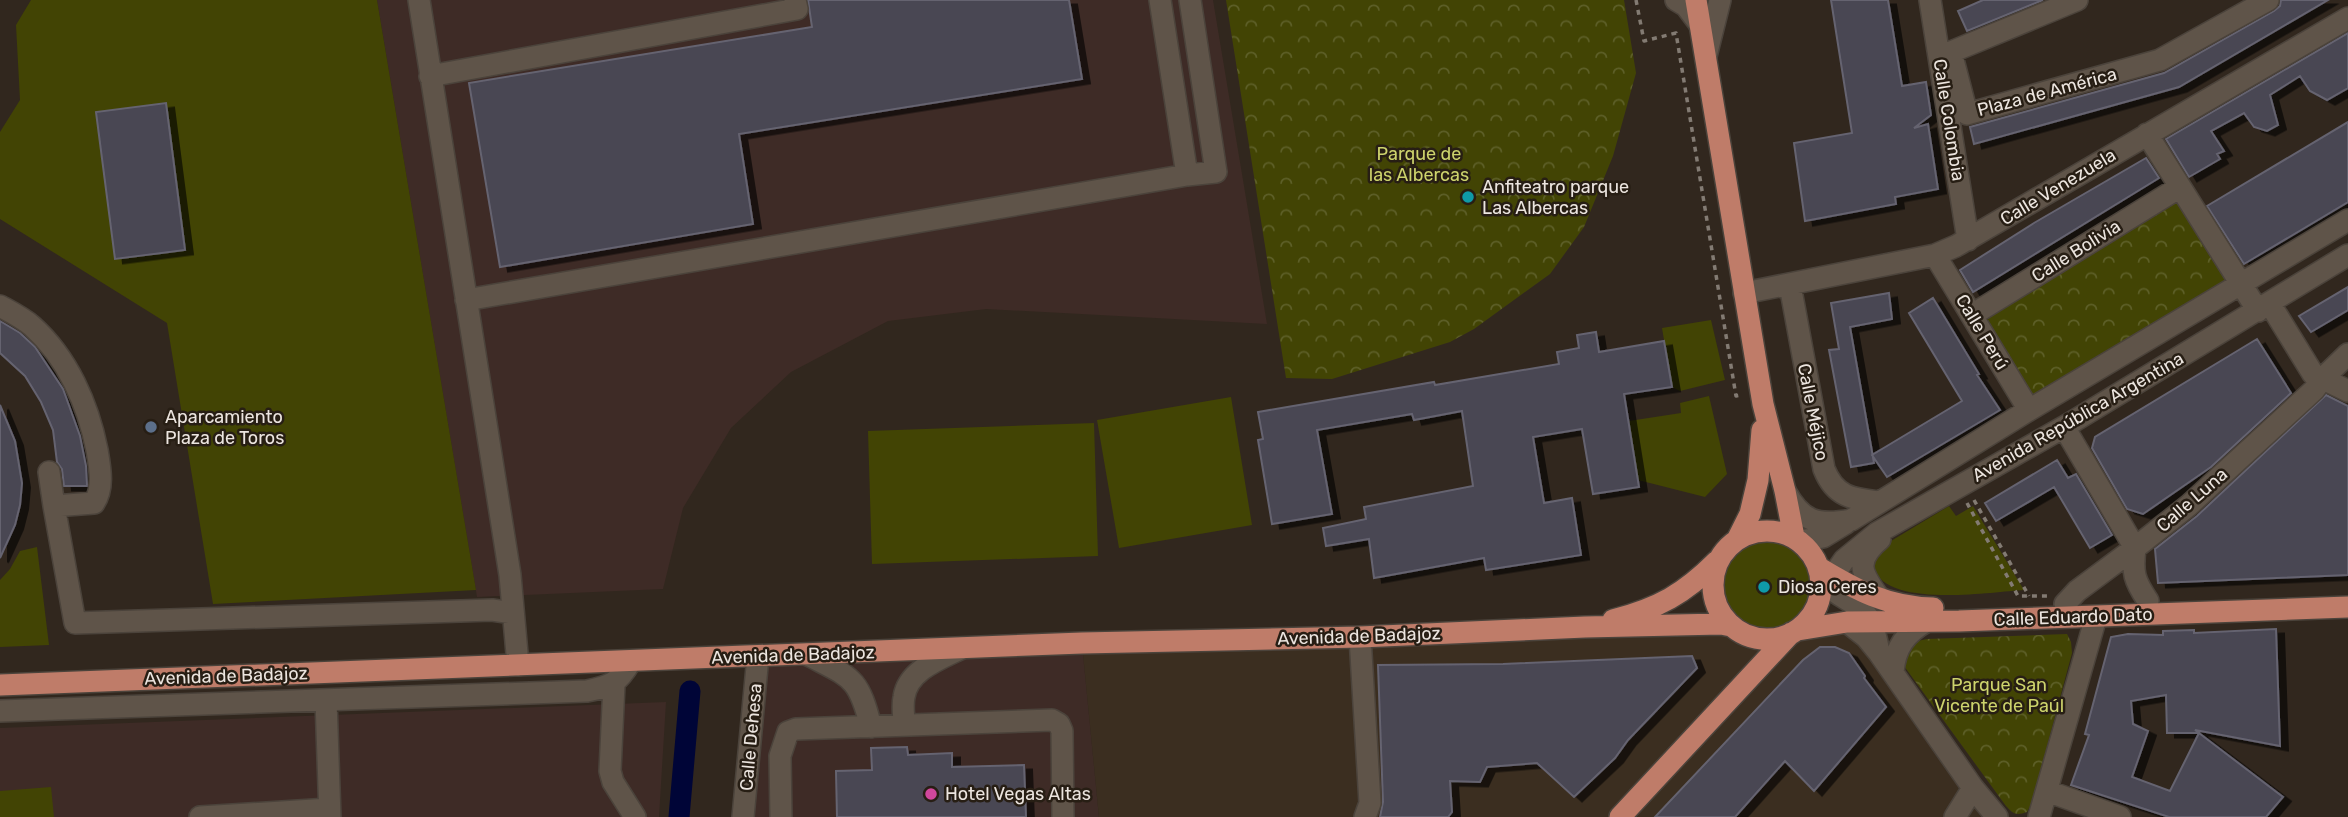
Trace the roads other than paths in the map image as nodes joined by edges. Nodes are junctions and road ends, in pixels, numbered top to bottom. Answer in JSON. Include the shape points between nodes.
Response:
{"nodes":[{"id":1,"x":419,"y":0,"type":"edge"},
{"id":2,"x":795,"y":0,"type":"edge"},
{"id":3,"x":1676,"y":0,"type":"edge"},
{"id":4,"x":1696,"y":0,"type":"edge"},
{"id":5,"x":1720,"y":0,"type":"edge"},
{"id":6,"x":2077,"y":0,"type":"edge"},
{"id":7,"x":2268,"y":0,"type":"edge"},
{"id":8,"x":1931,"y":1,"type":"edge"},
{"id":9,"x":1191,"y":8,"type":"edge"},
{"id":10,"x":1161,"y":10,"type":"edge"},
{"id":11,"x":2348,"y":18,"type":"edge"},
{"id":12,"x":1701,"y":26,"type":"junction"},
{"id":13,"x":1706,"y":56,"type":"junction"},
{"id":14,"x":430,"y":76,"type":"junction"},
{"id":15,"x":2147,"y":134,"type":"junction"},
{"id":16,"x":1187,"y":175,"type":"junction"},
{"id":17,"x":2180,"y":187,"type":"junction"},
{"id":18,"x":2348,"y":220,"type":"edge"},
{"id":19,"x":1968,"y":240,"type":"junction"},
{"id":20,"x":1935,"y":255,"type":"junction"},
{"id":21,"x":2348,"y":255,"type":"edge"},
{"id":22,"x":2242,"y":284,"type":"junction"},
{"id":23,"x":1790,"y":285,"type":"junction"},
{"id":24,"x":1744,"y":293,"type":"junction"},
{"id":25,"x":466,"y":300,"type":"junction"},
{"id":26,"x":0,"y":306,"type":"edge"},
{"id":27,"x":2264,"y":307,"type":"junction"},
{"id":28,"x":1972,"y":315,"type":"junction"},
{"id":29,"x":2348,"y":354,"type":"edge"},
{"id":30,"x":2322,"y":379,"type":"junction"},
{"id":31,"x":2348,"y":391,"type":"edge"},
{"id":32,"x":1762,"y":397,"type":"junction"},
{"id":33,"x":2029,"y":410,"type":"junction"},
{"id":34,"x":2064,"y":427,"type":"junction"},
{"id":35,"x":49,"y":472,"type":"dead end"},
{"id":36,"x":1785,"y":491,"type":"junction"},
{"id":37,"x":1880,"y":502,"type":"junction"},
{"id":38,"x":54,"y":506,"type":"junction"},
{"id":39,"x":1904,"y":519,"type":"junction"},
{"id":40,"x":1851,"y":520,"type":"junction"},
{"id":41,"x":1797,"y":539,"type":"junction"},
{"id":42,"x":1737,"y":540,"type":"junction"},
{"id":43,"x":2135,"y":548,"type":"junction"},
{"id":44,"x":1718,"y":559,"type":"junction"},
{"id":45,"x":1823,"y":580,"type":"junction"},
{"id":46,"x":2348,"y":593,"type":"edge"},
{"id":47,"x":1880,"y":599,"type":"junction"},
{"id":48,"x":2069,"y":599,"type":"junction"},
{"id":49,"x":2148,"y":601,"type":"junction"},
{"id":50,"x":2348,"y":607,"type":"edge"},
{"id":51,"x":513,"y":613,"type":"junction"},
{"id":52,"x":2096,"y":617,"type":"junction"},
{"id":53,"x":1927,"y":621,"type":"junction"},
{"id":54,"x":1847,"y":622,"type":"junction"},
{"id":55,"x":1872,"y":622,"type":"junction"},
{"id":56,"x":1586,"y":626,"type":"junction"},
{"id":57,"x":1737,"y":630,"type":"junction"},
{"id":58,"x":1795,"y":631,"type":"junction"},
{"id":59,"x":1360,"y":637,"type":"junction"},
{"id":60,"x":962,"y":648,"type":"junction"},
{"id":61,"x":884,"y":651,"type":"junction"},
{"id":62,"x":1879,"y":653,"type":"junction"},
{"id":63,"x":806,"y":654,"type":"junction"},
{"id":64,"x":758,"y":656,"type":"junction"},
{"id":65,"x":631,"y":661,"type":"junction"},
{"id":66,"x":518,"y":665,"type":"junction"},
{"id":67,"x":1893,"y":672,"type":"junction"},
{"id":68,"x":614,"y":684,"type":"junction"},
{"id":69,"x":0,"y":685,"type":"edge"},
{"id":70,"x":907,"y":686,"type":"junction"},
{"id":71,"x":858,"y":687,"type":"junction"},
{"id":72,"x":326,"y":700,"type":"junction"},
{"id":73,"x":1728,"y":700,"type":"junction"},
{"id":74,"x":0,"y":711,"type":"edge"},
{"id":75,"x":904,"y":725,"type":"junction"},
{"id":76,"x":871,"y":727,"type":"junction"},
{"id":77,"x":1973,"y":789,"type":"junction"},
{"id":78,"x":2047,"y":791,"type":"junction"},
{"id":79,"x":330,"y":813,"type":"edge"},
{"id":80,"x":201,"y":817,"type":"edge"},
{"id":81,"x":635,"y":817,"type":"edge"},
{"id":82,"x":743,"y":817,"type":"edge"},
{"id":83,"x":780,"y":817,"type":"edge"},
{"id":84,"x":1063,"y":817,"type":"edge"},
{"id":85,"x":1365,"y":817,"type":"edge"},
{"id":86,"x":1620,"y":817,"type":"edge"},
{"id":87,"x":1955,"y":817,"type":"edge"},
{"id":88,"x":1997,"y":817,"type":"edge"},
{"id":89,"x":2039,"y":817,"type":"edge"},
{"id":90,"x":2120,"y":817,"type":"edge"}],
"edges":[{"from":1,"to":14,"type":"street"},
{"from":2,"to":14,"type":"street","via":[[797,9]]},
{"from":3,"to":12,"type":"street"},
{"from":4,"to":12,"type":"main road"},
{"from":5,"to":13,"type":"street"},
{"from":6,"to":7,"type":"street","name":"Plaza de América","via":[[1951,52],[1967,114],[2160,60]]},
{"from":8,"to":19,"type":"street","name":"Calle Colombia"},
{"from":9,"to":10,"type":"street"},
{"from":9,"to":16,"type":"street","via":[[1216,172]]},
{"from":10,"to":16,"type":"street"},
{"from":11,"to":15,"type":"street","name":"Calle Venezuela"},
{"from":12,"to":13,"type":"main road"},
{"from":13,"to":24,"type":"main road"},
{"from":14,"to":25,"type":"street"},
{"from":15,"to":17,"type":"street"},
{"from":15,"to":19,"type":"street","name":"Calle Venezuela"},
{"from":16,"to":25,"type":"street"},
{"from":17,"to":22,"type":"street"},
{"from":17,"to":28,"type":"street","name":"Calle Bolivia"},
{"from":18,"to":22,"type":"street","name":"Avenida República Argentina"},
{"from":19,"to":20,"type":"street","name":"Calle Venezuela"},
{"from":20,"to":23,"type":"street","name":"Calle Venezuela"},
{"from":20,"to":28,"type":"street","name":"Calle Perú"},
{"from":21,"to":27,"type":"street","name":"Avenida República Argentina"},
{"from":22,"to":27,"type":"street"},
{"from":22,"to":33,"type":"street","name":"Avenida República Argentina"},
{"from":23,"to":24,"type":"street","name":"Calle Venezuela"},
{"from":23,"to":37,"type":"street","name":"Calle Méjico","via":[[1824,469],[1834,489],[1842,494]]},
{"from":24,"to":32,"type":"main road"},
{"from":25,"to":51,"type":"street"},
{"from":26,"to":38,"type":"street","via":[[32,326],[55,351],[91,420],[100,464],[100,493],[94,503]]},
{"from":27,"to":30,"type":"street","via":[[2313,374]]},
{"from":27,"to":34,"type":"street","name":"Avenida República Argentina"},
{"from":28,"to":33,"type":"street","name":"Calle Perú"},
{"from":29,"to":30,"type":"street","name":"Calle Luna"},
{"from":30,"to":31,"type":"street"},
{"from":30,"to":43,"type":"street","name":"Calle Luna","via":[[2188,506]]},
{"from":32,"to":36,"type":"main road"},
{"from":32,"to":42,"type":"main road","via":[[1758,480],[1750,514]]},
{"from":33,"to":37,"type":"street","name":"Avenida República Argentina"},
{"from":34,"to":39,"type":"street","name":"Avenida República Argentina"},
{"from":34,"to":43,"type":"street"},
{"from":35,"to":38,"type":"street"},
{"from":36,"to":40,"type":"street","via":[[1806,518],[1832,523]]},
{"from":36,"to":41,"type":"main road"},
{"from":37,"to":40,"type":"street","name":"Avenida República Argentina"},
{"from":38,"to":51,"type":"street","via":[[75,624],[492,610]]},
{"from":39,"to":45,"type":"street","name":"Avenida República Argentina","via":[[1861,544]]},
{"from":39,"to":47,"type":"street","via":[[1863,559],[1866,580]]},
{"from":40,"to":41,"type":"street","name":"Avenida República Argentina","via":[[1823,537]]},
{"from":41,"to":42,"type":"main road","via":[[1768,530]]},
{"from":41,"to":45,"type":"main road","via":[[1812,554]]},
{"from":42,"to":44,"type":"main road"},
{"from":43,"to":48,"type":"street","name":"Calle Luna"},
{"from":43,"to":49,"type":"street","via":[[2135,580]]},
{"from":44,"to":56,"type":"main road","via":[[1683,593],[1635,614]]},
{"from":44,"to":57,"type":"main road","via":[[1712,589],[1716,605]]},
{"from":45,"to":47,"type":"main road","name":"Calle Eduardo Dato"},
{"from":45,"to":55,"type":"street","via":[[1863,608]]},
{"from":45,"to":58,"type":"main road","via":[[1815,609]]},
{"from":46,"to":49,"type":"main road","name":"Calle Eduardo Dato"},
{"from":47,"to":48,"type":"main road","name":"Calle Eduardo Dato","via":[[1909,608]]},
{"from":48,"to":49,"type":"main road","name":"Calle Eduardo Dato"},
{"from":50,"to":52,"type":"main road","name":"Calle Eduardo Dato"},
{"from":51,"to":66,"type":"street"},
{"from":52,"to":53,"type":"main road","name":"Calle Eduardo Dato"},
{"from":52,"to":78,"type":"street"},
{"from":53,"to":55,"type":"main road","name":"Calle Eduardo Dato"},
{"from":53,"to":67,"type":"street","via":[[1903,641]]},
{"from":54,"to":55,"type":"main road","name":"Calle Eduardo Dato"},
{"from":54,"to":58,"type":"main road","name":"Calle Eduardo Dato"},
{"from":54,"to":62,"type":"street"},
{"from":55,"to":62,"type":"street"},
{"from":56,"to":57,"type":"main road","via":[[1721,624]]},
{"from":56,"to":59,"type":"main road","name":"Avenida de Badajoz"},
{"from":57,"to":58,"type":"main road","via":[[1758,639]]},
{"from":57,"to":73,"type":"main road","via":[[1749,647],[1746,672]]},
{"from":58,"to":73,"type":"main road"},
{"from":59,"to":60,"type":"main road","name":"Avenida de Badajoz"},
{"from":59,"to":85,"type":"street","via":[[1370,803]]},
{"from":60,"to":61,"type":"main road","name":"Avenida de Badajoz"},
{"from":60,"to":70,"type":"street","via":[[929,665]]},
{"from":61,"to":63,"type":"main road","name":"Avenida de Badajoz"},
{"from":61,"to":70,"type":"street","via":[[901,663]]},
{"from":61,"to":71,"type":"street","via":[[863,664]]},
{"from":62,"to":67,"type":"street"},
{"from":63,"to":64,"type":"main road","name":"Avenida de Badajoz"},
{"from":63,"to":71,"type":"street","via":[[849,677]]},
{"from":64,"to":65,"type":"main road","name":"Avenida de Badajoz"},
{"from":64,"to":82,"type":"street","name":"Calle Dehesa"},
{"from":65,"to":66,"type":"main road","name":"Avenida de Badajoz"},
{"from":65,"to":68,"type":"street"},
{"from":66,"to":69,"type":"main road","name":"Avenida de Badajoz"},
{"from":67,"to":77,"type":"street"},
{"from":68,"to":72,"type":"street","via":[[587,691]]},
{"from":68,"to":81,"type":"street","via":[[610,771]]},
{"from":70,"to":75,"type":"street"},
{"from":71,"to":76,"type":"street"},
{"from":72,"to":74,"type":"street"},
{"from":72,"to":79,"type":"street"},
{"from":73,"to":86,"type":"main road"},
{"from":75,"to":76,"type":"street"},
{"from":75,"to":84,"type":"street","via":[[1052,720],[1059,724]]},
{"from":76,"to":83,"type":"street","via":[[788,732],[780,756]]},
{"from":77,"to":87,"type":"street"},
{"from":77,"to":88,"type":"street"},
{"from":78,"to":89,"type":"street"},
{"from":78,"to":90,"type":"street"},
{"from":79,"to":80,"type":"street"}]}
